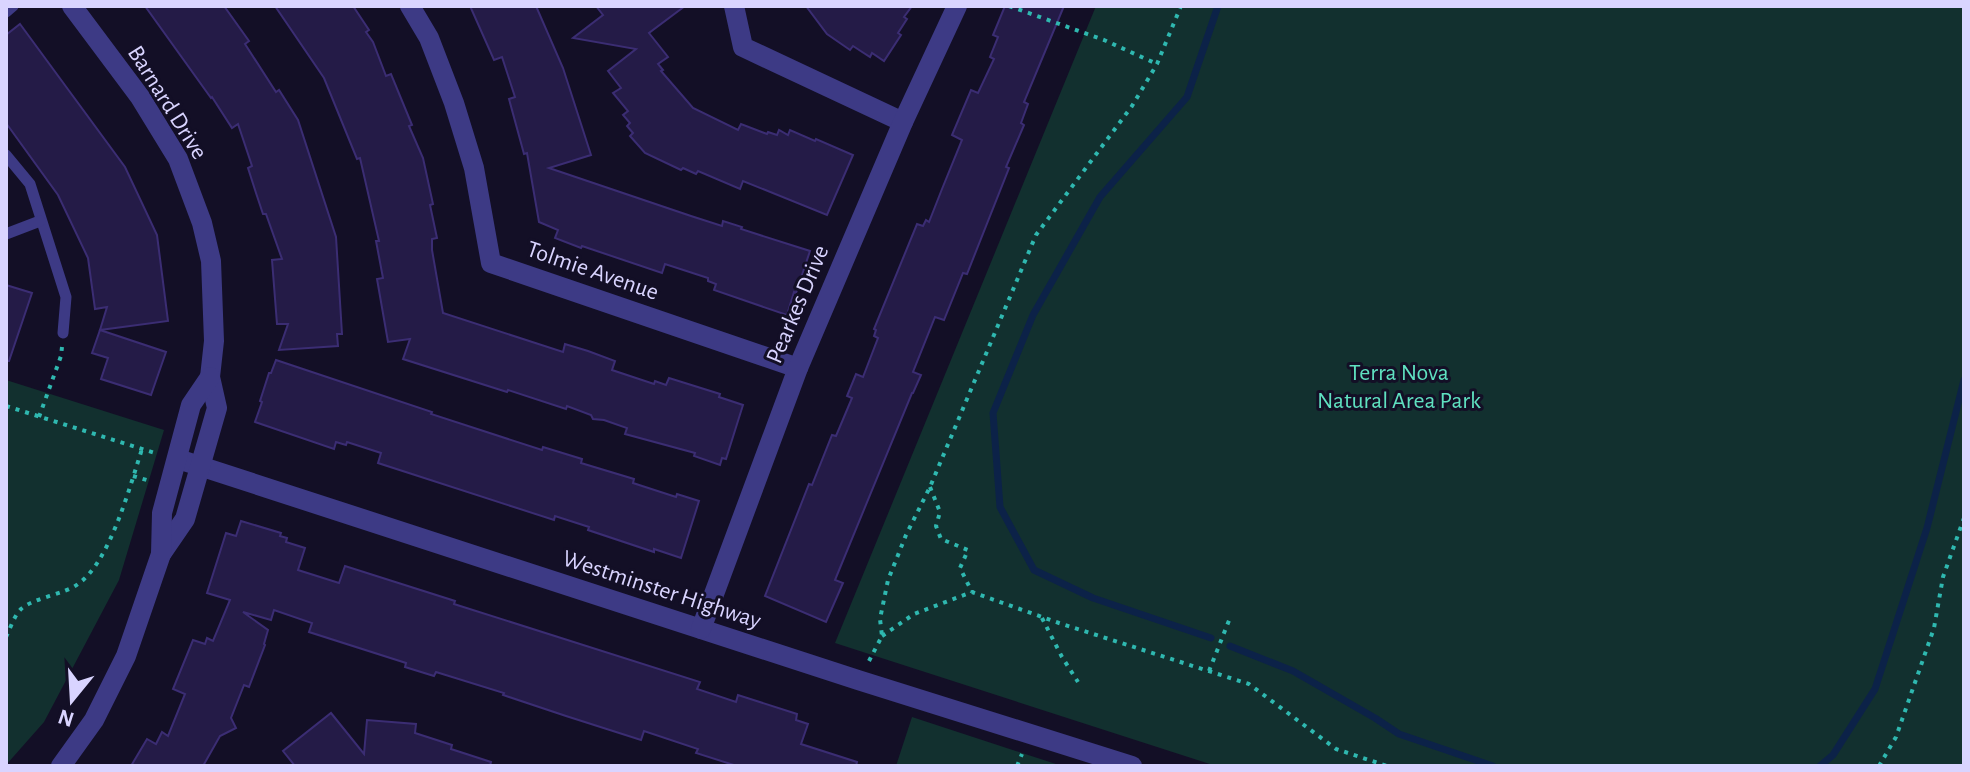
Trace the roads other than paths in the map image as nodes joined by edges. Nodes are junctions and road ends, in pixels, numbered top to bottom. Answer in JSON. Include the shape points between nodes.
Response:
{"nodes":[{"id":1,"x":13,"y":6,"type":"edge"},
{"id":2,"x":72,"y":6,"type":"edge"},
{"id":3,"x":410,"y":6,"type":"edge"},
{"id":4,"x":734,"y":6,"type":"edge"},
{"id":5,"x":957,"y":6,"type":"edge"},
{"id":6,"x":6,"y":12,"type":"edge"},
{"id":7,"x":903,"y":122,"type":"junction"},
{"id":8,"x":6,"y":155,"type":"edge"},
{"id":9,"x":40,"y":221,"type":"junction"},
{"id":10,"x":6,"y":234,"type":"edge"},
{"id":11,"x":63,"y":333,"type":"road end"},
{"id":12,"x":798,"y":368,"type":"junction"},
{"id":13,"x":210,"y":377,"type":"junction"},
{"id":14,"x":169,"y":457,"type":"junction"},
{"id":15,"x":201,"y":466,"type":"junction"},
{"id":16,"x":161,"y":554,"type":"junction"},
{"id":17,"x":701,"y":629,"type":"junction"},
{"id":18,"x":61,"y":766,"type":"edge"},
{"id":19,"x":1132,"y":766,"type":"edge"}],
"edges":[{"from":1,"to":6,"type":"lane"},
{"from":2,"to":13,"type":"street","name":"Barnard Drive","via":[[146,107],[191,189],[211,261]]},
{"from":3,"to":12,"type":"street","name":"Tolmie Avenue","via":[[429,38],[454,103],[474,168],[491,263]]},
{"from":4,"to":7,"type":"street","via":[[743,47]]},
{"from":5,"to":7,"type":"street","name":"Pearkes Drive"},
{"from":7,"to":12,"type":"street","name":"Pearkes Drive"},
{"from":8,"to":9,"type":"lane","via":[[30,184]]},
{"from":9,"to":10,"type":"lane"},
{"from":9,"to":11,"type":"lane","via":[[66,297]]},
{"from":12,"to":17,"type":"street","name":"Pearkes Drive"},
{"from":13,"to":14,"type":"street","name":"Barnard Drive","via":[[191,405]]},
{"from":13,"to":15,"type":"street","name":"Barnard Drive","via":[[217,408]]},
{"from":14,"to":15,"type":"street","name":"Westminster Highway"},
{"from":14,"to":16,"type":"street","name":"Barnard Drive"},
{"from":15,"to":16,"type":"street","name":"Barnard Drive","via":[[185,519]]},
{"from":15,"to":17,"type":"street","name":"Westminster Highway"},
{"from":16,"to":18,"type":"street","name":"Barnard Drive","via":[[126,656],[94,720]]},
{"from":17,"to":19,"type":"street","name":"Westminster Highway"}]}
